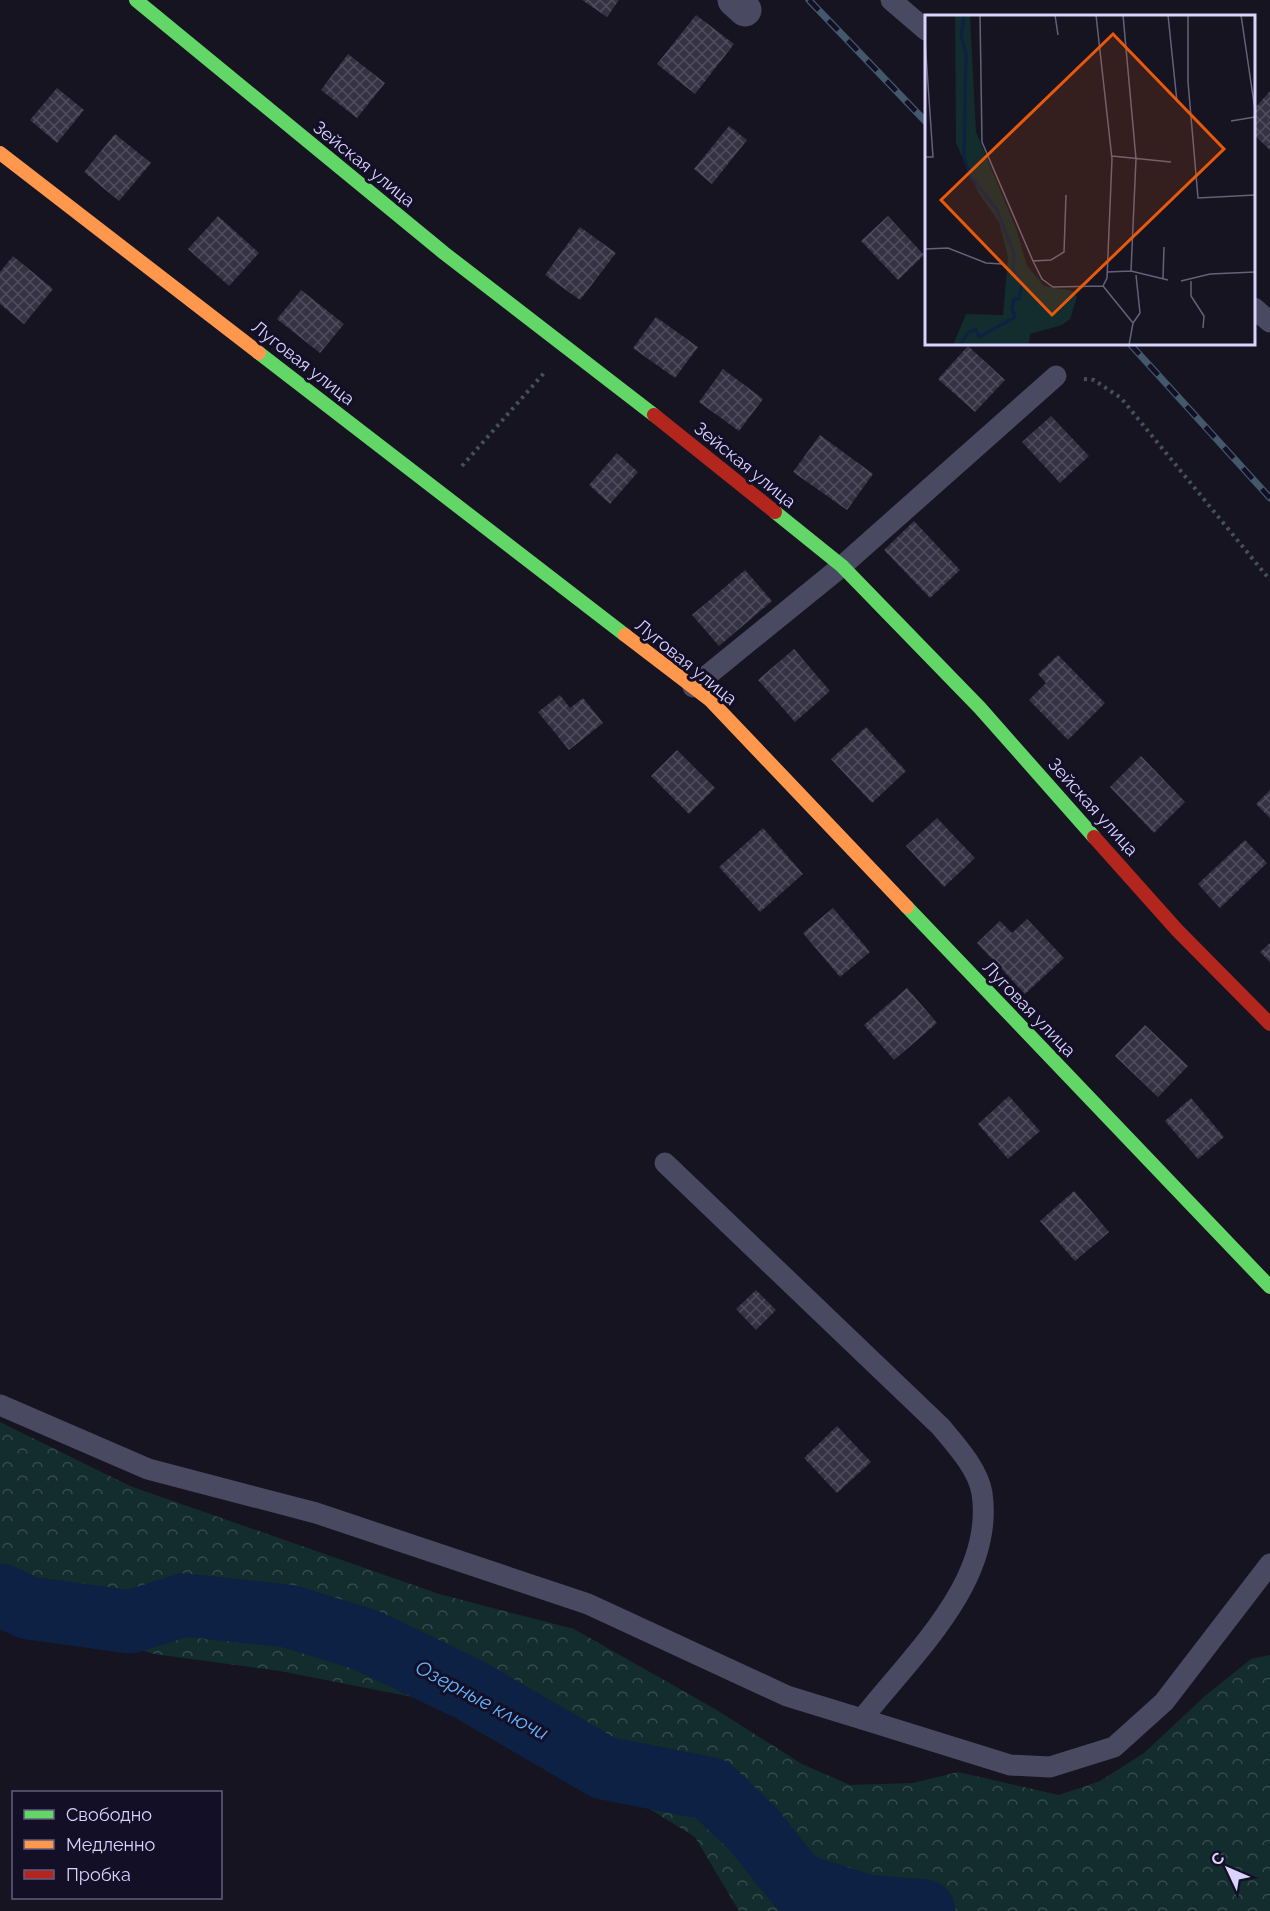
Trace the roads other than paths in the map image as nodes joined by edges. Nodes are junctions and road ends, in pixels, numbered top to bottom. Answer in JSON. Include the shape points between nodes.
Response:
{"nodes":[{"id":1,"x":136,"y":0,"type":"edge"},
{"id":2,"x":891,"y":0,"type":"edge"},
{"id":3,"x":925,"y":28,"type":"edge"},
{"id":4,"x":0,"y":153,"type":"edge"},
{"id":5,"x":1255,"y":309,"type":"edge"},
{"id":6,"x":1270,"y":322,"type":"edge"},
{"id":7,"x":1056,"y":376,"type":"road end"},
{"id":8,"x":842,"y":566,"type":"junction"},
{"id":9,"x":693,"y":687,"type":"junction"},
{"id":10,"x":1270,"y":1024,"type":"edge"},
{"id":11,"x":665,"y":1163,"type":"dead end"},
{"id":12,"x":1270,"y":1287,"type":"edge"},
{"id":13,"x":0,"y":1405,"type":"edge"},
{"id":14,"x":1270,"y":1564,"type":"edge"},
{"id":15,"x":862,"y":1719,"type":"junction"}],
"edges":[{"from":1,"to":8,"type":"street","name":"Зейская улица","via":[[444,253]]},
{"from":2,"to":3,"type":"lane"},
{"from":4,"to":9,"type":"street","name":"Луговая улица"},
{"from":5,"to":6,"type":"lane"},
{"from":7,"to":8,"type":"lane"},
{"from":8,"to":9,"type":"lane"},
{"from":8,"to":10,"type":"street","name":"Зейская улица","via":[[980,708],[1177,930]]},
{"from":9,"to":12,"type":"street","name":"Луговая улица","via":[[710,700]]},
{"from":11,"to":15,"type":"lane","via":[[941,1427],[965,1457],[982,1491],[982,1533],[973,1566],[949,1613]]},
{"from":13,"to":15,"type":"lane","via":[[148,1469],[316,1513],[588,1604],[787,1696]]},
{"from":14,"to":15,"type":"lane","via":[[1164,1702],[1114,1747],[1050,1767],[1010,1765]]}]}
